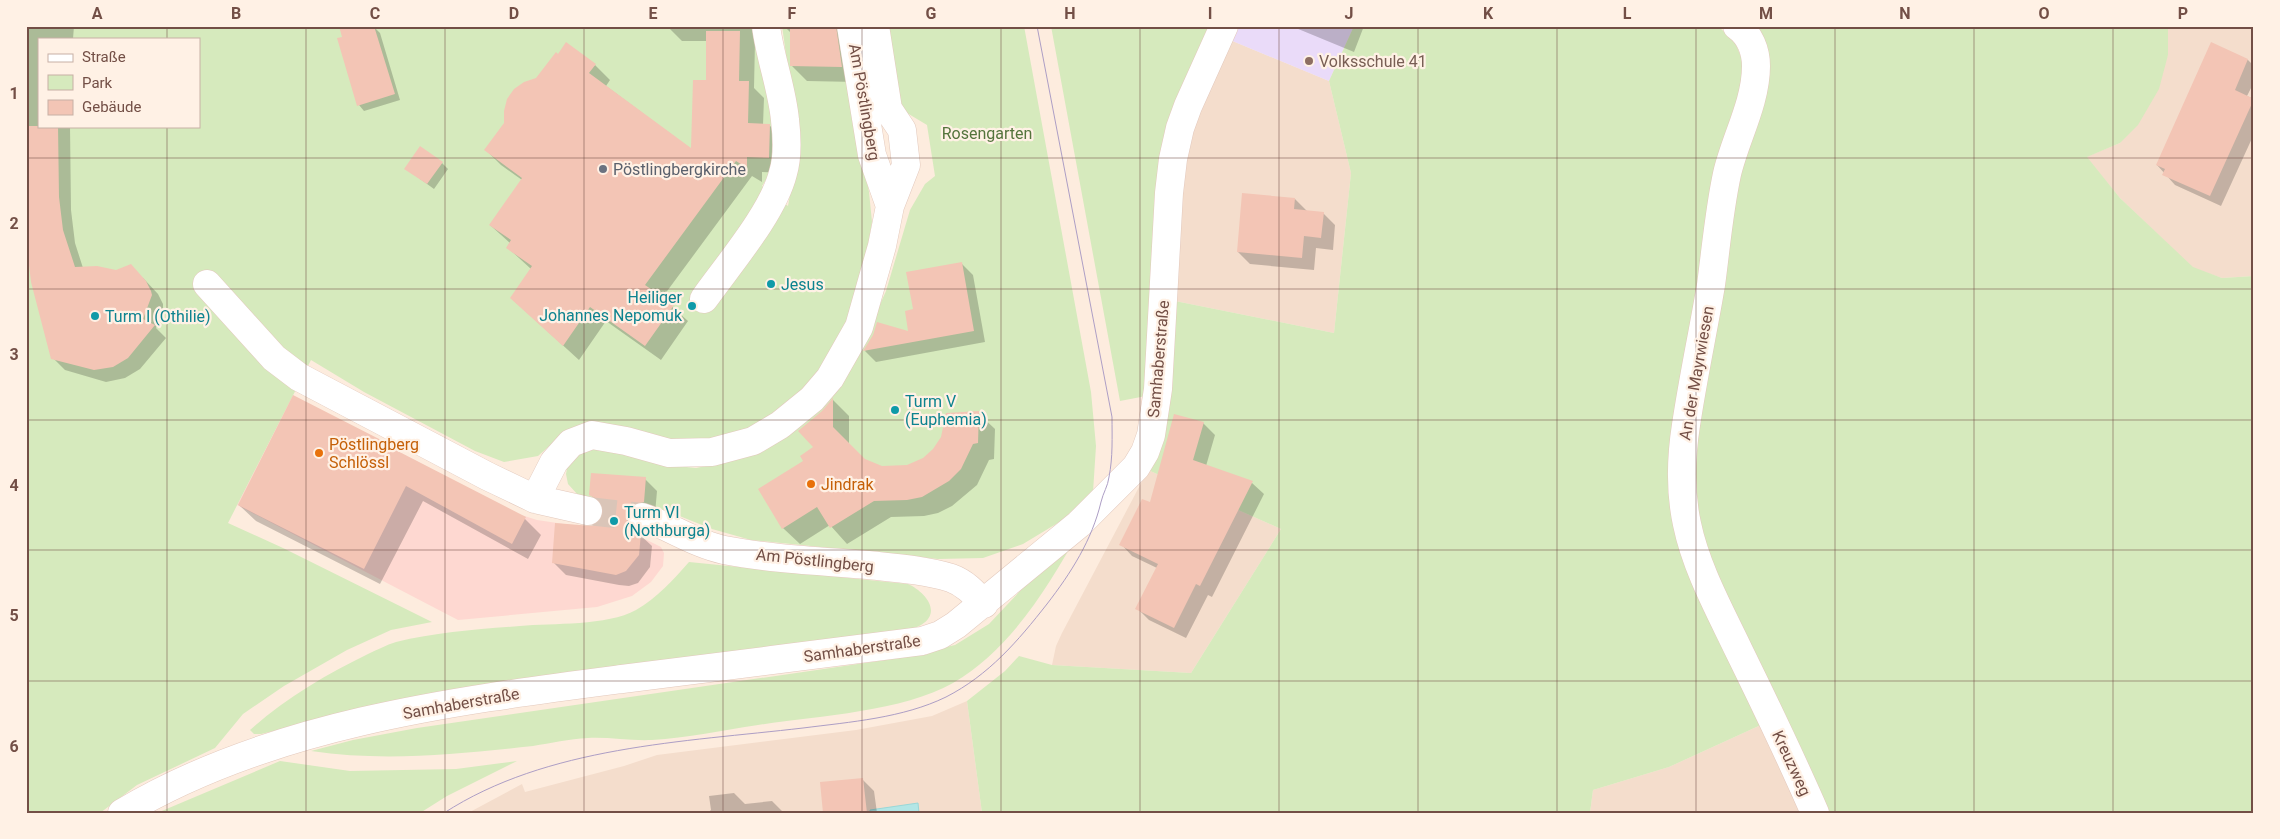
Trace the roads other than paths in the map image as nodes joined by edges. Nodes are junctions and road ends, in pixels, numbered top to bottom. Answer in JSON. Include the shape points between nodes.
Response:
{"nodes":[{"id":1,"x":766,"y":26,"type":"edge"},
{"id":2,"x":851,"y":26,"type":"edge"},
{"id":3,"x":875,"y":26,"type":"edge"},
{"id":4,"x":1224,"y":26,"type":"edge"},
{"id":5,"x":1737,"y":26,"type":"edge"},
{"id":6,"x":890,"y":206,"type":"junction"},
{"id":7,"x":208,"y":284,"type":"dead end"},
{"id":8,"x":704,"y":299,"type":"dead end"},
{"id":9,"x":536,"y":498,"type":"junction"},
{"id":10,"x":588,"y":511,"type":"tunnel mouth"},
{"id":11,"x":642,"y":517,"type":"tunnel mouth"},
{"id":12,"x":984,"y":604,"type":"junction"},
{"id":13,"x":1770,"y":713,"type":"joint"},
{"id":14,"x":122,"y":813,"type":"edge"},
{"id":15,"x":1815,"y":813,"type":"edge"}],
"edges":[{"from":1,"to":8,"type":"street","via":[[785,120],[784,172],[770,206]]},
{"from":2,"to":6,"type":"street","name":"Am Pöstlingberg","via":[[872,155]]},
{"from":3,"to":6,"type":"street","name":"Am Pöstlingberg","via":[[888,109],[902,130],[906,165]]},
{"from":4,"to":12,"type":"street","name":"Samhaberstraße","via":[[1188,106],[1173,159],[1156,414],[1145,452],[1136,467],[1078,524]]},
{"from":5,"to":13,"type":"street","name":"An der Mayrwiesen","via":[[1744,31],[1752,46],[1756,64],[1754,84],[1725,188],[1686,425],[1682,479],[1694,551]]},
{"from":6,"to":9,"type":"street","name":"Am Pöstlingberg","via":[[859,327],[843,358],[812,400],[780,425],[752,441],[712,452],[669,453],[592,435],[571,443],[554,462]]},
{"from":7,"to":9,"type":"street","via":[[274,358],[299,377],[487,476]]},
{"from":9,"to":10,"type":"street"},
{"from":11,"to":12,"type":"street","name":"Am Pöstlingberg","via":[[721,549],[759,556],[913,570],[952,579],[970,588]]},
{"from":12,"to":14,"type":"street","name":"Samhaberstraße","via":[[940,635],[922,641],[536,690],[356,723],[242,756],[191,776]]},
{"from":13,"to":15,"type":"street","name":"Kreuzweg"}]}
